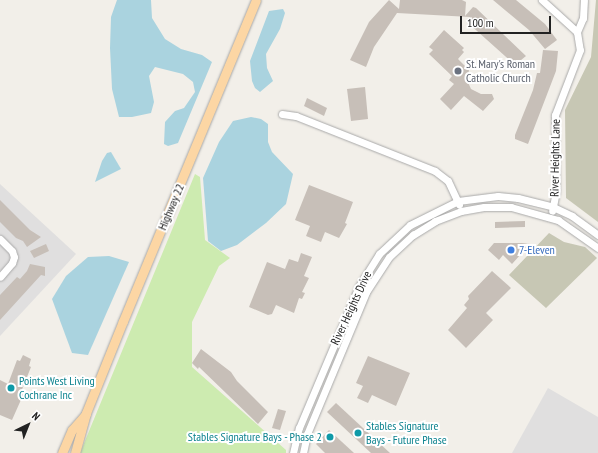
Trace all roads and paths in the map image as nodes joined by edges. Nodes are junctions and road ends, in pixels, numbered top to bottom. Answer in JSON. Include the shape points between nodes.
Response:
{"nodes":[{"id":1,"x":256,"y":0,"type":"edge"},
{"id":2,"x":542,"y":0,"type":"edge"},
{"id":3,"x":584,"y":0,"type":"edge"},
{"id":4,"x":577,"y":32,"type":"junction"},
{"id":5,"x":282,"y":114,"type":"dead end"},
{"id":6,"x":458,"y":201,"type":"junction"},
{"id":7,"x":553,"y":207,"type":"junction"},
{"id":8,"x":461,"y":211,"type":"junction"},
{"id":9,"x":551,"y":217,"type":"junction"},
{"id":10,"x":598,"y":235,"type":"edge"},
{"id":11,"x":0,"y":239,"type":"edge"},
{"id":12,"x":598,"y":248,"type":"edge"},
{"id":13,"x":369,"y":267,"type":"junction"},
{"id":14,"x":378,"y":271,"type":"junction"},
{"id":15,"x":0,"y":277,"type":"edge"},
{"id":16,"x":330,"y":353,"type":"junction"},
{"id":17,"x":340,"y":356,"type":"junction"},
{"id":18,"x":307,"y":410,"type":"junction"},
{"id":19,"x":316,"y":412,"type":"junction"},
{"id":20,"x":86,"y":413,"type":"junction"},
{"id":21,"x":294,"y":445,"type":"junction"},
{"id":22,"x":303,"y":449,"type":"edge"},
{"id":23,"x":62,"y":453,"type":"edge"},
{"id":24,"x":75,"y":453,"type":"edge"},
{"id":25,"x":293,"y":453,"type":"edge"}],
"edges":[{"from":1,"to":20,"type":"main road","name":"Highway 22"},
{"from":2,"to":4,"type":"street"},
{"from":3,"to":4,"type":"street","via":[[583,18]]},
{"from":4,"to":7,"type":"street","name":"River Heights Lane","via":[[580,50],[557,103],[555,115],[556,191]]},
{"from":5,"to":6,"type":"street","via":[[296,116],[435,171],[448,181]]},
{"from":6,"to":7,"type":"street","name":"River Heights Drive","via":[[507,197]]},
{"from":6,"to":8,"type":"street"},
{"from":6,"to":13,"type":"street","name":"River Heights Drive","via":[[410,225],[385,247]]},
{"from":7,"to":9,"type":"street","name":"River Heights Lane"},
{"from":7,"to":10,"type":"street","name":"River Heights Drive","via":[[572,216]]},
{"from":8,"to":9,"type":"street","name":"River Heights Drive","via":[[511,206]]},
{"from":8,"to":14,"type":"street","name":"River Heights Drive","via":[[435,221],[413,234],[395,250]]},
{"from":9,"to":12,"type":"street","name":"River Heights Drive","via":[[576,230]]},
{"from":11,"to":15,"type":"street","via":[[12,251],[14,257]]},
{"from":13,"to":14,"type":"street"},
{"from":13,"to":16,"type":"street","name":"River Heights Drive"},
{"from":14,"to":17,"type":"street","name":"River Heights Drive","via":[[366,292]]},
{"from":16,"to":17,"type":"street"},
{"from":16,"to":18,"type":"street","name":"River Heights Drive"},
{"from":17,"to":19,"type":"street","name":"River Heights Drive"},
{"from":18,"to":19,"type":"street"},
{"from":18,"to":21,"type":"street","name":"River Heights Drive"},
{"from":19,"to":22,"type":"street","name":"River Heights Drive"},
{"from":20,"to":23,"type":"main road","name":"Highway 22","via":[[72,430]]},
{"from":20,"to":24,"type":"main road","name":"Highway 22"},
{"from":21,"to":22,"type":"street"},
{"from":21,"to":25,"type":"street","name":"River Heights Drive"}]}
